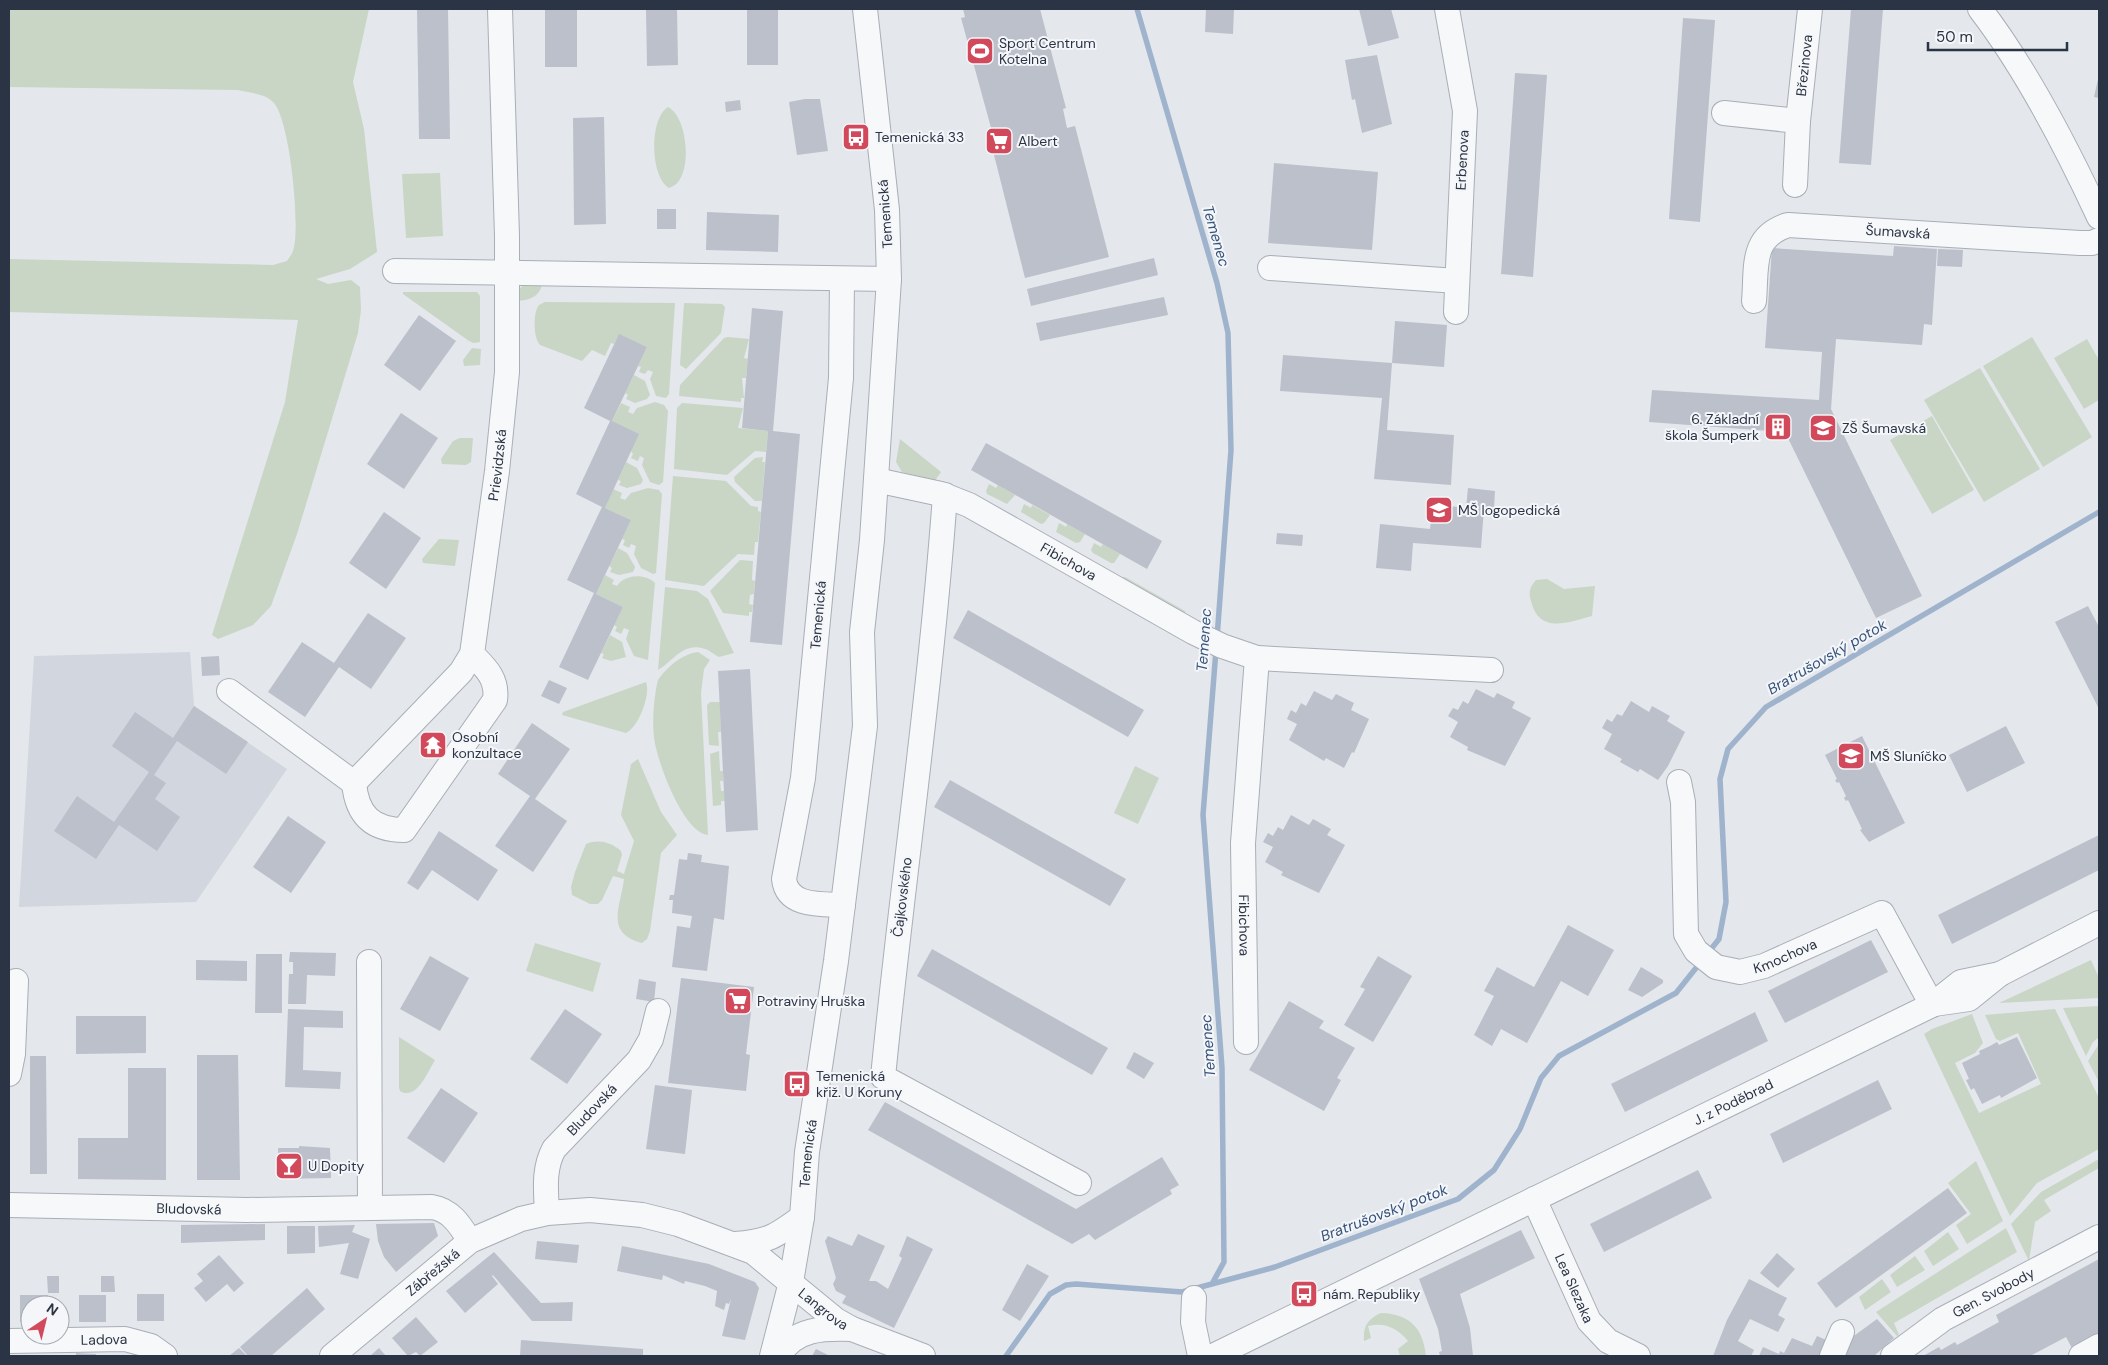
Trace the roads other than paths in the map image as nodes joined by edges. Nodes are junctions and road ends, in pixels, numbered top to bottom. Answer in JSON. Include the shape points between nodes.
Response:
{"nodes":[{"id":1,"x":500,"y":9,"type":"edge"},
{"id":2,"x":865,"y":9,"type":"edge"},
{"id":3,"x":1447,"y":9,"type":"edge"},
{"id":4,"x":1810,"y":9,"type":"edge"},
{"id":5,"x":1980,"y":9,"type":"edge"},
{"id":6,"x":1724,"y":113,"type":"dead end"},
{"id":7,"x":1798,"y":121,"type":"junction"},
{"id":8,"x":1796,"y":185,"type":"dead end"},
{"id":9,"x":2099,"y":217,"type":"edge"},
{"id":10,"x":2099,"y":240,"type":"edge"},
{"id":11,"x":1270,"y":268,"type":"dead end"},
{"id":12,"x":395,"y":272,"type":"dead end"},
{"id":13,"x":507,"y":273,"type":"junction"},
{"id":14,"x":842,"y":279,"type":"junction"},
{"id":15,"x":889,"y":280,"type":"junction"},
{"id":16,"x":1457,"y":281,"type":"junction"},
{"id":17,"x":1754,"y":301,"type":"dead end"},
{"id":18,"x":1456,"y":312,"type":"dead end"},
{"id":19,"x":876,"y":480,"type":"junction"},
{"id":20,"x":945,"y":495,"type":"junction"},
{"id":21,"x":472,"y":654,"type":"junction"},
{"id":22,"x":1257,"y":658,"type":"junction"},
{"id":23,"x":1490,"y":670,"type":"dead end"},
{"id":24,"x":229,"y":692,"type":"dead end"},
{"id":25,"x":1679,"y":782,"type":"dead end"},
{"id":26,"x":354,"y":783,"type":"junction"},
{"id":27,"x":843,"y":905,"type":"junction"},
{"id":28,"x":2099,"y":922,"type":"edge"},
{"id":29,"x":369,"y":962,"type":"dead end"},
{"id":30,"x":16,"y":981,"type":"dead end"},
{"id":31,"x":1932,"y":1005,"type":"junction"},
{"id":32,"x":658,"y":1011,"type":"dead end"},
{"id":33,"x":1246,"y":1042,"type":"dead end"},
{"id":34,"x":9,"y":1074,"type":"edge"},
{"id":35,"x":1079,"y":1183,"type":"dead end"},
{"id":36,"x":1534,"y":1199,"type":"junction"},
{"id":37,"x":9,"y":1205,"type":"edge"},
{"id":38,"x":370,"y":1208,"type":"junction"},
{"id":39,"x":547,"y":1213,"type":"junction"},
{"id":40,"x":802,"y":1217,"type":"junction"},
{"id":41,"x":2099,"y":1236,"type":"edge"},
{"id":42,"x":470,"y":1241,"type":"junction"},
{"id":43,"x":736,"y":1244,"type":"junction"},
{"id":44,"x":791,"y":1282,"type":"junction"},
{"id":45,"x":1194,"y":1298,"type":"dead end"},
{"id":46,"x":852,"y":1329,"type":"junction"},
{"id":47,"x":1842,"y":1332,"type":"dead end"},
{"id":48,"x":9,"y":1341,"type":"edge"},
{"id":49,"x":2099,"y":1346,"type":"edge"},
{"id":50,"x":165,"y":1356,"type":"edge"},
{"id":51,"x":332,"y":1356,"type":"edge"},
{"id":52,"x":772,"y":1356,"type":"edge"},
{"id":53,"x":779,"y":1356,"type":"edge"},
{"id":54,"x":922,"y":1356,"type":"edge"},
{"id":55,"x":1200,"y":1356,"type":"edge"},
{"id":56,"x":1213,"y":1356,"type":"edge"},
{"id":57,"x":1638,"y":1356,"type":"edge"},
{"id":58,"x":1832,"y":1356,"type":"edge"},
{"id":59,"x":1893,"y":1356,"type":"edge"},
{"id":60,"x":2080,"y":1356,"type":"edge"}],
"edges":[{"from":1,"to":13,"type":"street","name":"Prievidzská"},
{"from":2,"to":15,"type":"street","name":"Temenická","via":[[886,210]]},
{"from":3,"to":16,"type":"street","name":"Erbenova","via":[[1465,111]]},
{"from":4,"to":7,"type":"street","name":"Březinova"},
{"from":5,"to":9,"type":"street","via":[[1999,34],[2068,151]]},
{"from":6,"to":7,"type":"street"},
{"from":7,"to":8,"type":"street","name":"Březinova"},
{"from":10,"to":17,"type":"street","name":"Šumavská","via":[[2080,243],[1788,224],[1765,237],[1759,248]]},
{"from":11,"to":16,"type":"street"},
{"from":12,"to":13,"type":"street"},
{"from":13,"to":14,"type":"street"},
{"from":13,"to":21,"type":"street","name":"Prievidzská","via":[[505,410]]},
{"from":14,"to":15,"type":"street"},
{"from":14,"to":27,"type":"street","name":"Temenická","via":[[840,378],[803,778],[784,879],[790,894],[799,900]]},
{"from":15,"to":19,"type":"street","name":"Temenická"},
{"from":16,"to":18,"type":"street","name":"Erbenova"},
{"from":19,"to":20,"type":"street","name":"Fibichova"},
{"from":19,"to":27,"type":"street","name":"Temenická","via":[[862,632],[865,726]]},
{"from":20,"to":22,"type":"street","name":"Fibichova","via":[[969,505],[1216,643]]},
{"from":20,"to":35,"type":"street","name":"Čajkovského","via":[[933,646],[883,1077]]},
{"from":21,"to":26,"type":"street","name":"Prievidzská","via":[[461,672]]},
{"from":21,"to":26,"type":"street","via":[[493,677],[496,700],[404,830],[382,829],[373,824],[356,800]]},
{"from":22,"to":23,"type":"street","name":"Fibichova"},
{"from":22,"to":33,"type":"street","name":"Fibichova","via":[[1243,843]]},
{"from":24,"to":26,"type":"street"},
{"from":25,"to":31,"type":"street","name":"Kmochova","via":[[1683,802],[1686,934],[1696,951],[1716,967],[1740,972],[1764,966],[1882,913]]},
{"from":27,"to":40,"type":"street","name":"Temenická","via":[[807,1152]]},
{"from":28,"to":31,"type":"street","name":"J. z Poděbrad","via":[[2000,974],[1961,982]]},
{"from":29,"to":38,"type":"street"},
{"from":30,"to":34,"type":"street"},
{"from":31,"to":36,"type":"street","name":"J. z Poděbrad"},
{"from":32,"to":39,"type":"street","name":"Bludovská","via":[[651,1039],[639,1060],[554,1149],[545,1177]]},
{"from":36,"to":56,"type":"street"},
{"from":36,"to":57,"type":"street","name":"Lea Slezaka","via":[[1589,1321],[1608,1340]]},
{"from":37,"to":38,"type":"street","name":"Bludovská","via":[[257,1210]]},
{"from":38,"to":42,"type":"street","name":"Bludovská","via":[[440,1208],[454,1217]]},
{"from":39,"to":42,"type":"street","name":"Zábřežská","via":[[507,1224]]},
{"from":39,"to":43,"type":"street","name":"Langrova","via":[[590,1210],[642,1214]]},
{"from":40,"to":43,"type":"street","name":"Langrova","via":[[775,1237],[756,1243]]},
{"from":40,"to":44,"type":"street","name":"Temenická"},
{"from":41,"to":59,"type":"street","name":"Gen. Svobody","via":[[1943,1319]]},
{"from":42,"to":51,"type":"street","name":"Zábřežská"},
{"from":43,"to":44,"type":"street","name":"Langrova","via":[[753,1252]]},
{"from":44,"to":46,"type":"street","name":"Langrova","via":[[823,1311]]},
{"from":44,"to":52,"type":"street","name":"Temenická"},
{"from":45,"to":55,"type":"street"},
{"from":46,"to":53,"type":"street","via":[[806,1332],[797,1336]]},
{"from":46,"to":54,"type":"street","name":"Langrova"},
{"from":47,"to":58,"type":"street"},
{"from":48,"to":50,"type":"street","name":"Ladova","via":[[125,1340],[151,1346]]},
{"from":49,"to":60,"type":"street"}]}
